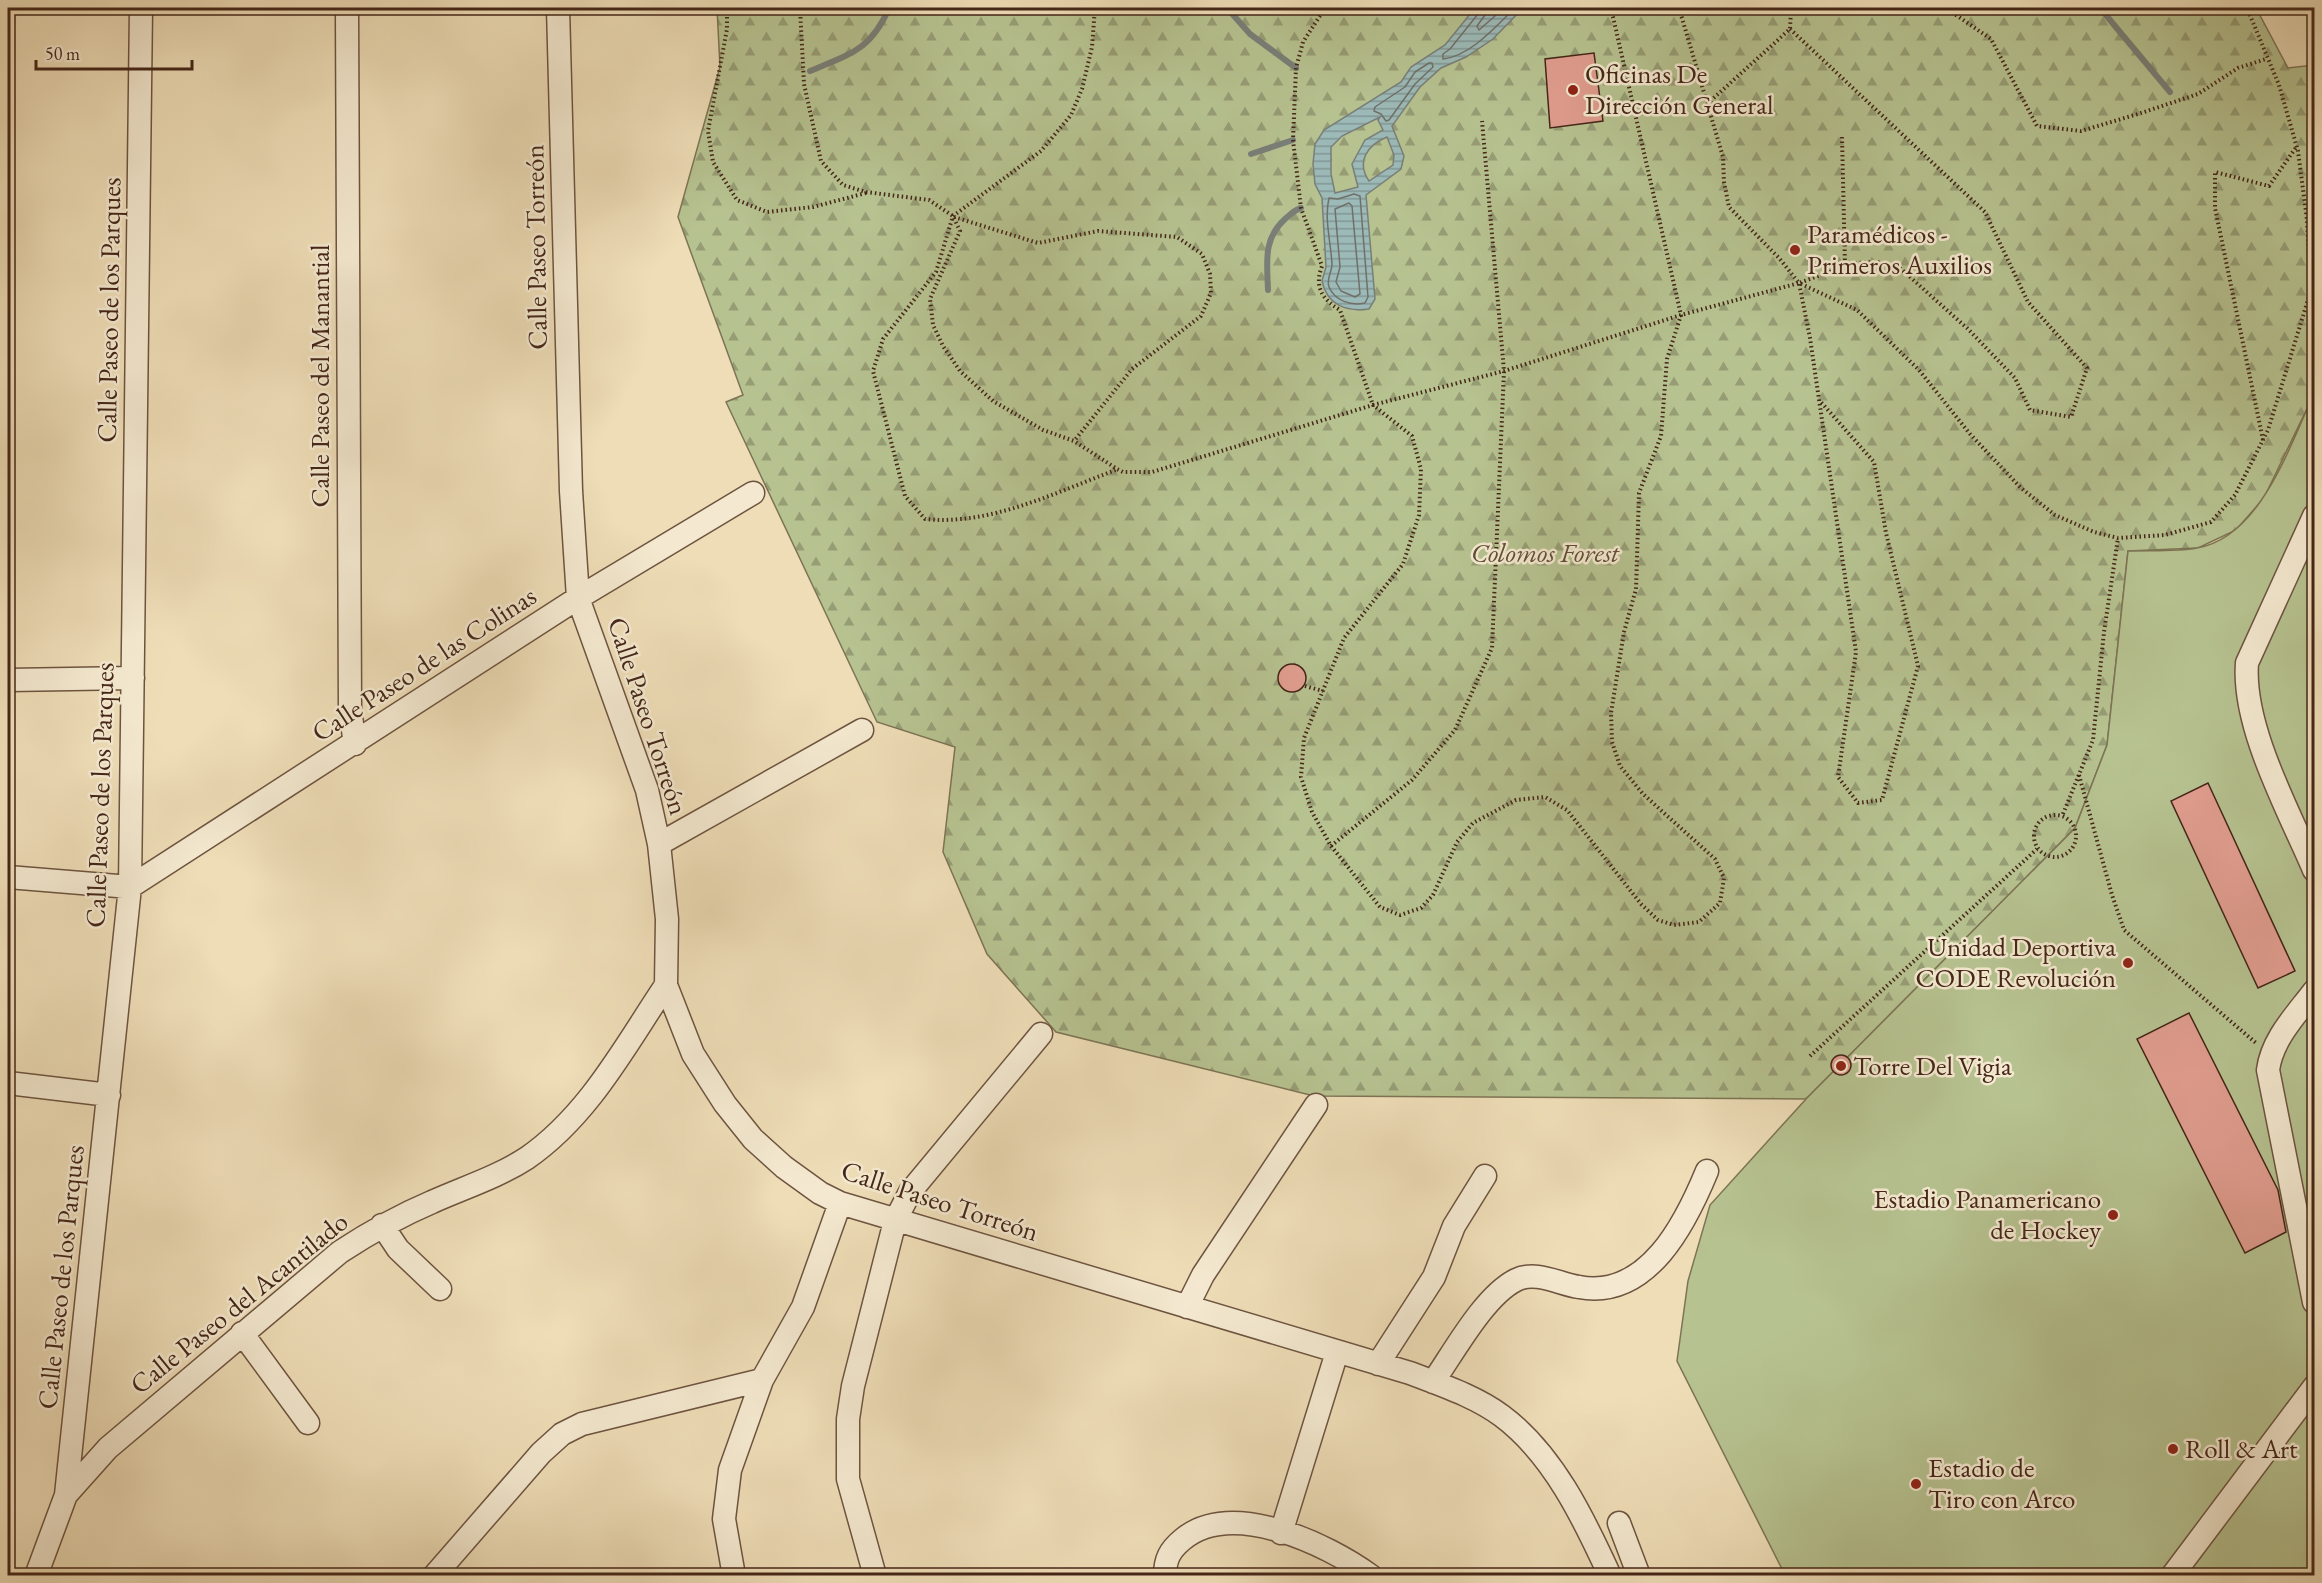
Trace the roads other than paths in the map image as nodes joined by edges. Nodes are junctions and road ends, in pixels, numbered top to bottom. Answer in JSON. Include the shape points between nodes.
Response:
{"nodes":[{"id":1,"x":141,"y":8,"type":"edge"},
{"id":2,"x":347,"y":8,"type":"edge"},
{"id":3,"x":558,"y":8,"type":"edge"},
{"id":4,"x":753,"y":493,"type":"dead end"},
{"id":5,"x":2314,"y":516,"type":"edge"},
{"id":6,"x":578,"y":598,"type":"junction"},
{"id":7,"x":133,"y":678,"type":"junction"},
{"id":8,"x":8,"y":680,"type":"edge"},
{"id":9,"x":862,"y":730,"type":"dead end"},
{"id":10,"x":355,"y":744,"type":"junction"},
{"id":11,"x":660,"y":844,"type":"junction"},
{"id":12,"x":2314,"y":870,"type":"edge"},
{"id":13,"x":8,"y":877,"type":"edge"},
{"id":14,"x":130,"y":887,"type":"junction"},
{"id":15,"x":666,"y":985,"type":"junction"},
{"id":16,"x":2314,"y":991,"type":"edge"},
{"id":17,"x":1041,"y":1034,"type":"dead end"},
{"id":18,"x":8,"y":1083,"type":"edge"},
{"id":19,"x":109,"y":1095,"type":"junction"},
{"id":20,"x":1317,"y":1105,"type":"dead end"},
{"id":21,"x":1707,"y":1171,"type":"dead end"},
{"id":22,"x":1485,"y":1176,"type":"dead end"},
{"id":23,"x":840,"y":1203,"type":"junction"},
{"id":24,"x":896,"y":1221,"type":"junction"},
{"id":25,"x":382,"y":1225,"type":"junction"},
{"id":26,"x":440,"y":1289,"type":"dead end"},
{"id":27,"x":2314,"y":1302,"type":"edge"},
{"id":28,"x":1187,"y":1307,"type":"junction"},
{"id":29,"x":242,"y":1333,"type":"junction"},
{"id":30,"x":1337,"y":1352,"type":"junction"},
{"id":31,"x":1378,"y":1364,"type":"junction"},
{"id":32,"x":762,"y":1380,"type":"junction"},
{"id":33,"x":1433,"y":1382,"type":"junction"},
{"id":34,"x":2314,"y":1388,"type":"edge"},
{"id":35,"x":308,"y":1423,"type":"dead end"},
{"id":36,"x":66,"y":1496,"type":"junction"},
{"id":37,"x":1619,"y":1523,"type":"dead end"},
{"id":38,"x":1281,"y":1533,"type":"junction"},
{"id":39,"x":36,"y":1575,"type":"edge"},
{"id":40,"x":434,"y":1575,"type":"edge"},
{"id":41,"x":734,"y":1575,"type":"edge"},
{"id":42,"x":875,"y":1575,"type":"edge"},
{"id":43,"x":1165,"y":1575,"type":"edge"},
{"id":44,"x":1371,"y":1575,"type":"edge"},
{"id":45,"x":1610,"y":1575,"type":"edge"},
{"id":46,"x":1639,"y":1575,"type":"edge"},
{"id":47,"x":2172,"y":1575,"type":"edge"}],
"edges":[{"from":1,"to":7,"type":"street","name":"Calle Paseo de los Parques"},
{"from":2,"to":10,"type":"street","name":"Calle Paseo del Manantial","via":[[350,710]]},
{"from":3,"to":6,"type":"street","name":"Calle Paseo Torreón","via":[[571,491]]},
{"from":4,"to":6,"type":"street","name":"Calle Paseo de las Colinas"},
{"from":5,"to":12,"type":"street","via":[[2247,663],[2245,682],[2253,726]]},
{"from":6,"to":10,"type":"street","name":"Calle Paseo de las Colinas"},
{"from":6,"to":11,"type":"street","name":"Calle Paseo Torreón","via":[[647,790]]},
{"from":7,"to":8,"type":"street"},
{"from":7,"to":14,"type":"street","name":"Calle Paseo de los Parques"},
{"from":9,"to":11,"type":"street"},
{"from":10,"to":14,"type":"street","name":"Calle Paseo de las Colinas"},
{"from":11,"to":15,"type":"street","name":"Calle Paseo Torreón","via":[[667,919]]},
{"from":13,"to":14,"type":"street"},
{"from":14,"to":19,"type":"street","name":"Calle Paseo de los Parques"},
{"from":15,"to":23,"type":"street","name":"Calle Paseo Torreón","via":[[693,1054],[725,1104],[753,1139],[784,1167]]},
{"from":15,"to":25,"type":"street","name":"Calle Paseo del Acantilado","via":[[597,1089],[562,1130],[525,1159]]},
{"from":16,"to":27,"type":"street","via":[[2276,1042],[2268,1070]]},
{"from":17,"to":24,"type":"street","via":[[910,1192]]},
{"from":18,"to":19,"type":"street"},
{"from":19,"to":36,"type":"street","name":"Calle Paseo de los Parques"},
{"from":20,"to":28,"type":"street","via":[[1203,1275]]},
{"from":21,"to":33,"type":"street","via":[[1677,1233],[1656,1261],[1631,1278],[1606,1287],[1581,1288],[1542,1277],[1518,1279],[1498,1293]]},
{"from":22,"to":31,"type":"street","via":[[1454,1226],[1434,1277]]},
{"from":23,"to":24,"type":"street","name":"Calle Paseo Torreón"},
{"from":23,"to":32,"type":"street","via":[[803,1307]]},
{"from":24,"to":28,"type":"street","name":"Calle Paseo Torreón"},
{"from":24,"to":42,"type":"street","via":[[848,1419],[848,1479]]},
{"from":25,"to":26,"type":"street","via":[[398,1249]]},
{"from":25,"to":29,"type":"street","name":"Calle Paseo del Acantilado","via":[[340,1252]]},
{"from":28,"to":30,"type":"street","name":"Calle Paseo Torreón"},
{"from":29,"to":35,"type":"street"},
{"from":29,"to":36,"type":"street","name":"Calle Paseo del Acantilado","via":[[108,1448]]},
{"from":30,"to":31,"type":"street","name":"Calle Paseo Torreón"},
{"from":30,"to":38,"type":"street"},
{"from":31,"to":33,"type":"street","name":"Calle Paseo Torreón"},
{"from":32,"to":40,"type":"street","via":[[582,1424],[562,1434]]},
{"from":32,"to":41,"type":"street","via":[[730,1470],[723,1519]]},
{"from":33,"to":45,"type":"street","name":"Calle Paseo Torreón","via":[[1502,1416],[1530,1442],[1562,1485]]},
{"from":34,"to":47,"type":"street"},
{"from":36,"to":39,"type":"street","name":"Calle Paseo de los Parques"},
{"from":37,"to":46,"type":"street"},
{"from":38,"to":43,"type":"street","via":[[1244,1524],[1212,1523],[1174,1547],[1167,1556]]},
{"from":38,"to":44,"type":"street","via":[[1308,1540]]}]}
